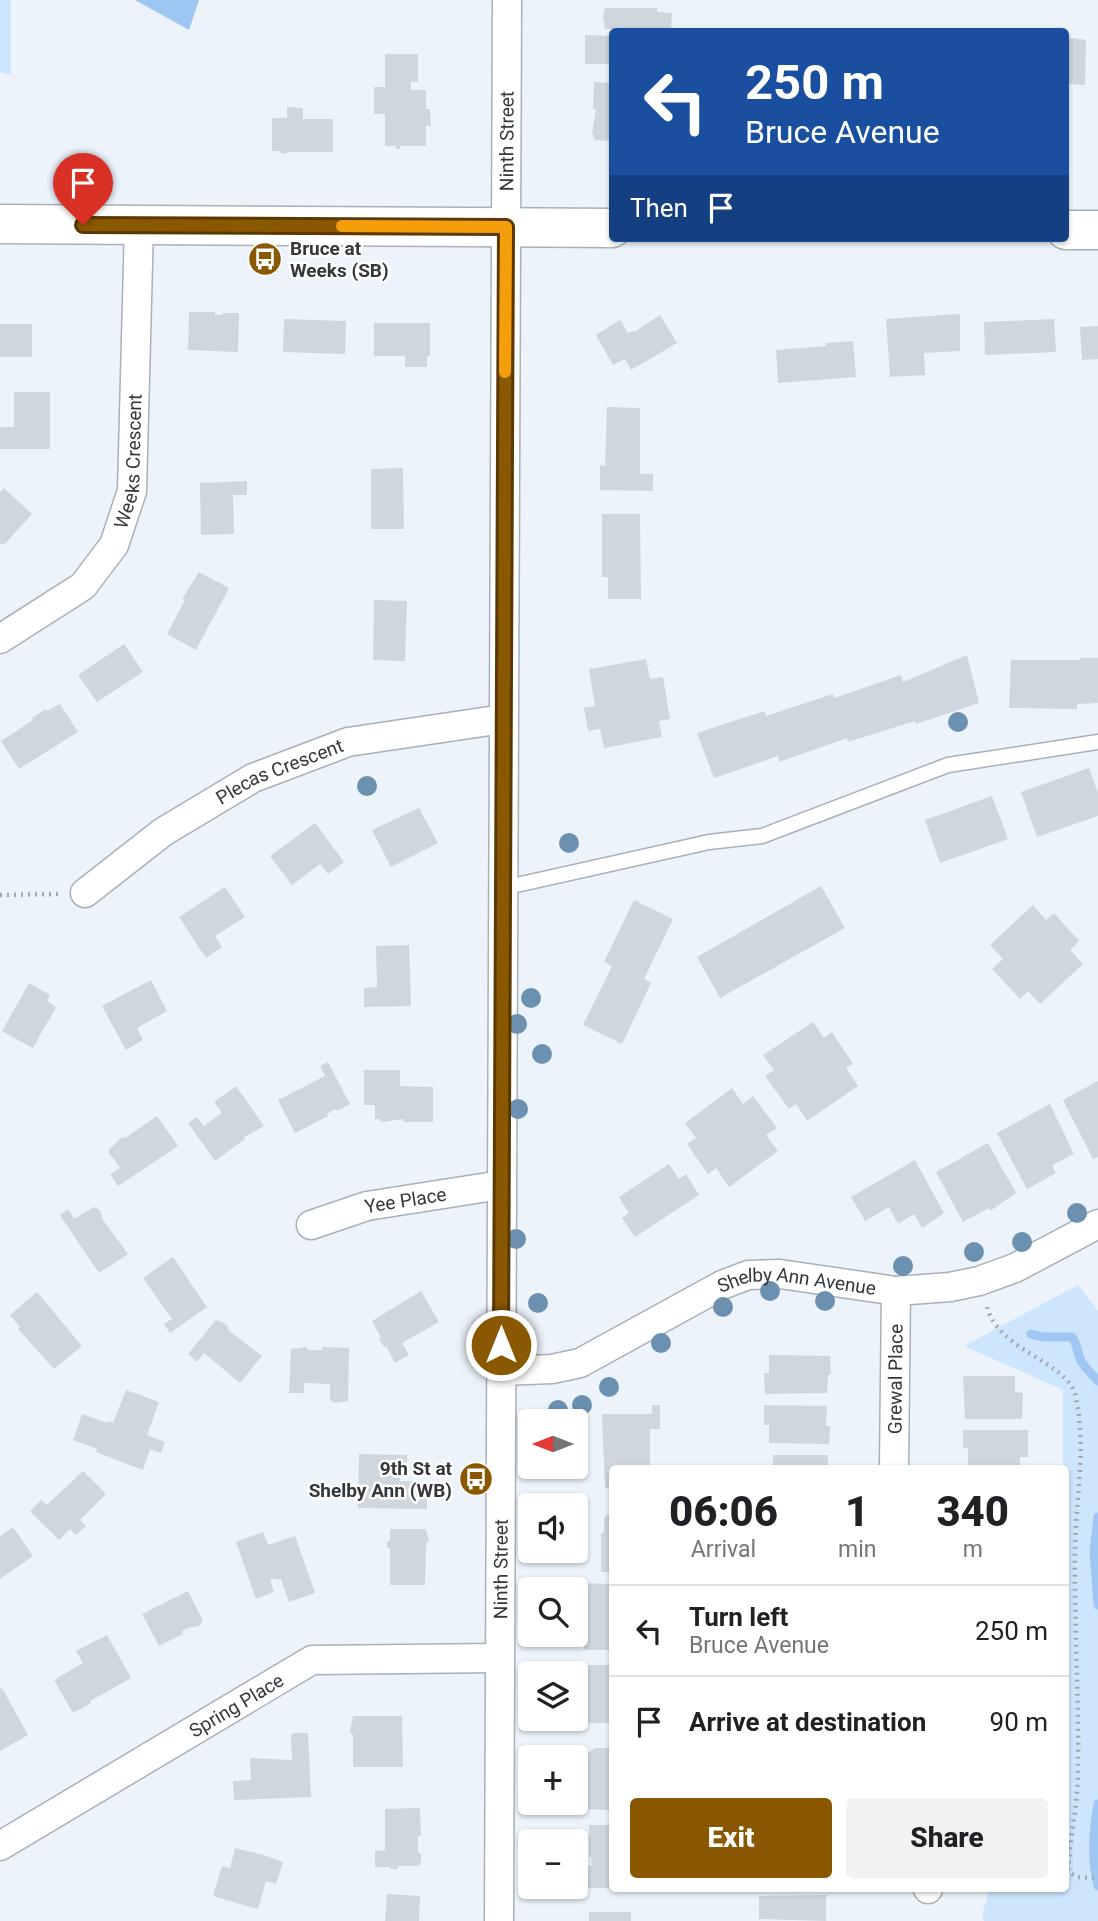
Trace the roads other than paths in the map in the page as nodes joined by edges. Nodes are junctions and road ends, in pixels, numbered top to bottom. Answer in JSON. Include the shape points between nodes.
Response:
{"nodes":[{"id":1,"x":507,"y":0,"type":"edge"},
{"id":2,"x":0,"y":224,"type":"edge"},
{"id":3,"x":139,"y":225,"type":"junction"},
{"id":4,"x":506,"y":227,"type":"junction"},
{"id":5,"x":609,"y":228,"type":"edge"},
{"id":6,"x":1069,"y":230,"type":"edge"},
{"id":7,"x":1098,"y":230,"type":"edge"},
{"id":8,"x":0,"y":639,"type":"edge"},
{"id":9,"x":503,"y":719,"type":"junction"},
{"id":10,"x":1098,"y":742,"type":"edge"},
{"id":11,"x":503,"y":888,"type":"junction"},
{"id":12,"x":85,"y":893,"type":"road end"},
{"id":13,"x":501,"y":1185,"type":"junction"},
{"id":14,"x":1098,"y":1224,"type":"edge"},
{"id":15,"x":311,"y":1225,"type":"dead end"},
{"id":16,"x":896,"y":1291,"type":"junction"},
{"id":17,"x":501,"y":1371,"type":"junction"},
{"id":18,"x":894,"y":1465,"type":"edge"},
{"id":19,"x":499,"y":1658,"type":"junction"},
{"id":20,"x":0,"y":1846,"type":"edge"},
{"id":21,"x":499,"y":1921,"type":"edge"}],
"edges":[{"from":1,"to":4,"type":"street","name":"Ninth Street"},
{"from":2,"to":3,"type":"street"},
{"from":3,"to":4,"type":"street"},
{"from":3,"to":8,"type":"street","name":"Weeks Crescent","via":[[132,491],[118,534],[83,586]]},
{"from":4,"to":5,"type":"street"},
{"from":4,"to":9,"type":"street","name":"Ninth Street"},
{"from":6,"to":7,"type":"street"},
{"from":9,"to":11,"type":"street","name":"Ninth Street"},
{"from":9,"to":12,"type":"street","name":"Plecas Crescent","via":[[348,742],[253,778],[163,832]]},
{"from":10,"to":11,"type":"lane","via":[[948,765],[762,836],[709,842]]},
{"from":11,"to":13,"type":"street","name":"Ninth Street"},
{"from":13,"to":15,"type":"street","name":"Yee Place","via":[[367,1206]]},
{"from":13,"to":17,"type":"street","name":"Ninth Street"},
{"from":14,"to":16,"type":"street","name":"Shelby Ann Avenue","via":[[1015,1268],[979,1281]]},
{"from":16,"to":17,"type":"street","name":"Shelby Ann Avenue","via":[[780,1273],[748,1276],[722,1285],[580,1363]]},
{"from":16,"to":18,"type":"street","name":"Grewal Place"},
{"from":17,"to":19,"type":"street","name":"Ninth Street"},
{"from":19,"to":20,"type":"street","name":"Spring Place","via":[[313,1660]]},
{"from":19,"to":21,"type":"street","name":"Ninth Street"}]}
